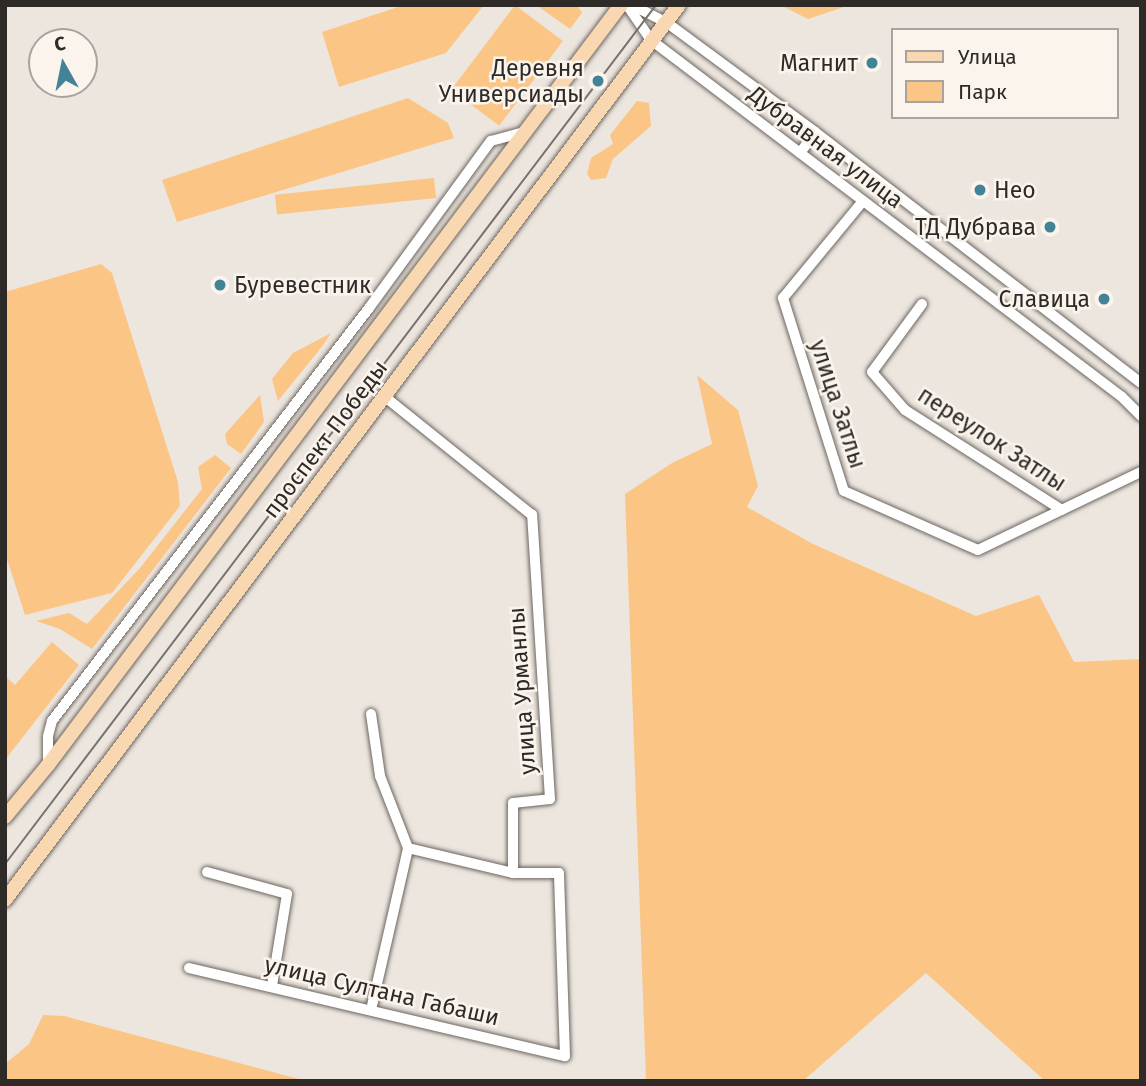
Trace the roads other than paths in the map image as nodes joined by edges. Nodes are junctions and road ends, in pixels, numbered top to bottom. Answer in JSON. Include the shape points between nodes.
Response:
{"nodes":[{"id":1,"x":621,"y":5,"type":"edge"},
{"id":2,"x":630,"y":5,"type":"edge"},
{"id":3,"x":679,"y":5,"type":"edge"},
{"id":4,"x":666,"y":22,"type":"junction"},
{"id":5,"x":651,"y":40,"type":"junction"},
{"id":6,"x":525,"y":132,"type":"junction"},
{"id":7,"x":815,"y":132,"type":"junction"},
{"id":8,"x":800,"y":153,"type":"junction"},
{"id":9,"x":863,"y":201,"type":"junction"},
{"id":10,"x":922,"y":304,"type":"dead end"},
{"id":11,"x":1141,"y":383,"type":"edge"},
{"id":12,"x":385,"y":397,"type":"junction"},
{"id":13,"x":1141,"y":416,"type":"edge"},
{"id":14,"x":1141,"y":472,"type":"edge"},
{"id":15,"x":1062,"y":510,"type":"junction"},
{"id":16,"x":371,"y":715,"type":"dead end"},
{"id":17,"x":48,"y":765,"type":"junction"},
{"id":18,"x":5,"y":817,"type":"edge"},
{"id":19,"x":408,"y":848,"type":"junction"},
{"id":20,"x":207,"y":872,"type":"dead end"},
{"id":21,"x":513,"y":873,"type":"junction"},
{"id":22,"x":5,"y":900,"type":"edge"},
{"id":23,"x":189,"y":968,"type":"dead end"},
{"id":24,"x":272,"y":986,"type":"junction"},
{"id":25,"x":371,"y":1010,"type":"junction"}],
"edges":[{"from":1,"to":6,"type":"main road","name":"проспект Победы"},
{"from":2,"to":4,"type":"street","name":"Дубравная улица"},
{"from":2,"to":5,"type":"street","name":"Дубравная улица"},
{"from":3,"to":4,"type":"main road","name":"проспект Победы"},
{"from":4,"to":5,"type":"main road","name":"проспект Победы"},
{"from":4,"to":7,"type":"street","name":"Дубравная улица"},
{"from":5,"to":8,"type":"street","name":"Дубравная улица"},
{"from":5,"to":12,"type":"main road","name":"проспект Победы"},
{"from":6,"to":17,"type":"main road","name":"проспект Победы"},
{"from":6,"to":17,"type":"street","via":[[492,141],[52,721]]},
{"from":7,"to":8,"type":"street"},
{"from":7,"to":11,"type":"street","name":"Дубравная улица"},
{"from":8,"to":9,"type":"street","name":"Дубравная улица"},
{"from":9,"to":13,"type":"street","name":"Дубравная улица"},
{"from":9,"to":15,"type":"street","name":"улица Затлы","via":[[783,298],[844,491],[978,550]]},
{"from":10,"to":15,"type":"street","name":"переулок Затлы","via":[[872,372],[905,410]]},
{"from":12,"to":21,"type":"street","name":"улица Урманлы","via":[[532,515],[550,800],[513,803]]},
{"from":12,"to":22,"type":"main road","name":"проспект Победы"},
{"from":14,"to":15,"type":"street","name":"улица Затлы"},
{"from":16,"to":19,"type":"street","via":[[380,776]]},
{"from":17,"to":18,"type":"main road","name":"проспект Победы"},
{"from":19,"to":21,"type":"street"},
{"from":19,"to":25,"type":"street"},
{"from":20,"to":24,"type":"street","via":[[287,894]]},
{"from":21,"to":25,"type":"street","name":"улица Султана Габаши","via":[[559,873],[565,1056]]},
{"from":23,"to":24,"type":"street","name":"улица Султана Габаши"},
{"from":24,"to":25,"type":"street","name":"улица Султана Габаши"}]}
